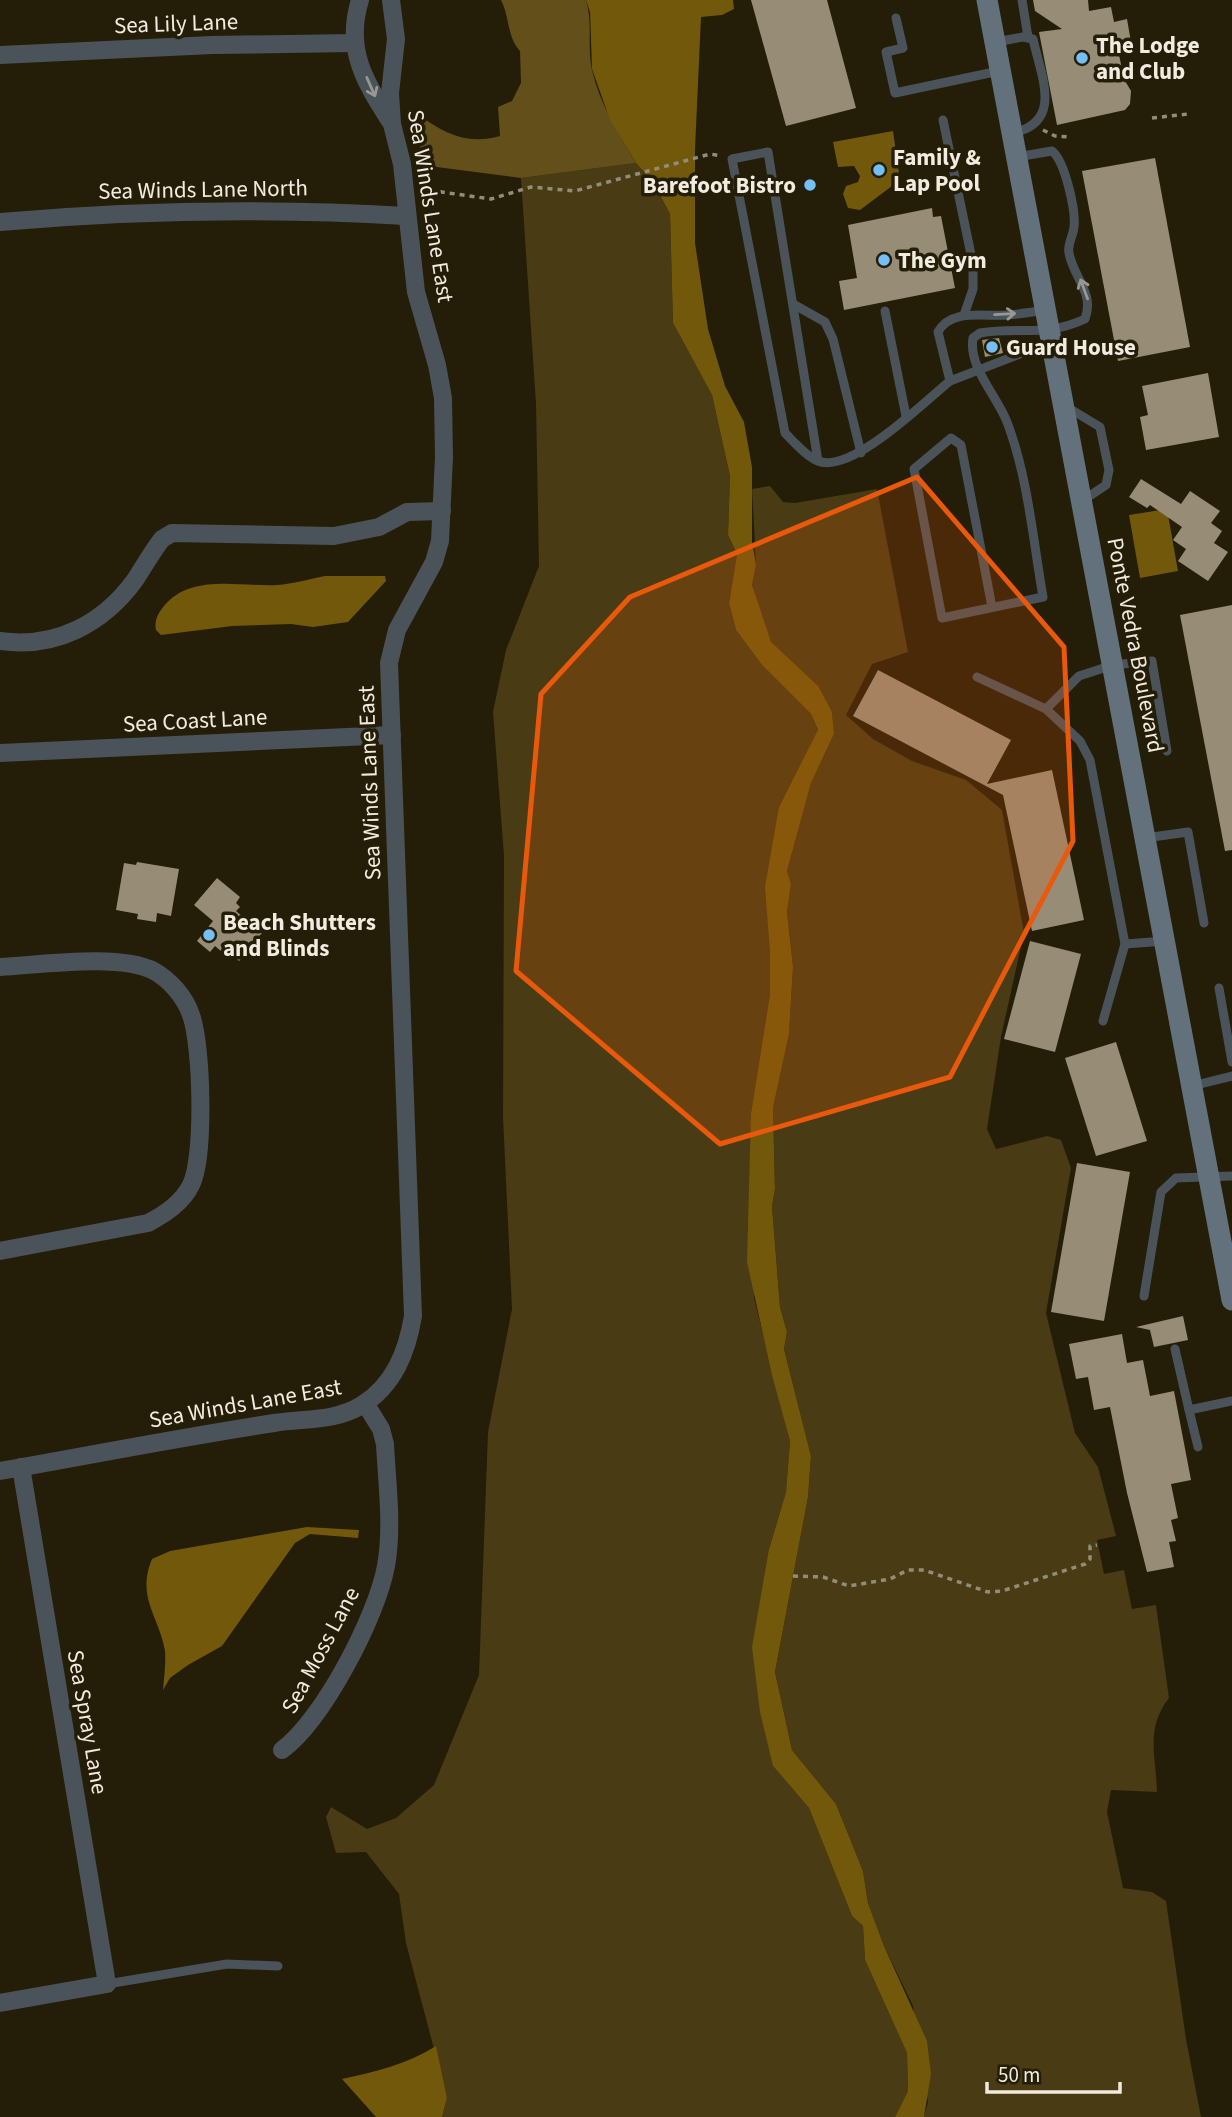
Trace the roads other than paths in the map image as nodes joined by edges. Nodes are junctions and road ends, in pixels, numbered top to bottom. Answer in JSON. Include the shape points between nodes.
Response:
{"nodes":[{"id":1,"x":360,"y":0,"type":"edge"},
{"id":2,"x":391,"y":0,"type":"edge"},
{"id":3,"x":987,"y":0,"type":"edge"},
{"id":4,"x":1022,"y":0,"type":"edge"},
{"id":5,"x":896,"y":18,"type":"dead end"},
{"id":6,"x":1028,"y":37,"type":"junction"},
{"id":7,"x":995,"y":42,"type":"junction"},
{"id":8,"x":353,"y":43,"type":"junction"},
{"id":9,"x":0,"y":55,"type":"edge"},
{"id":10,"x":1001,"y":71,"type":"junction"},
{"id":11,"x":943,"y":120,"type":"dead end"},
{"id":12,"x":392,"y":124,"type":"junction"},
{"id":13,"x":1012,"y":133,"type":"junction"},
{"id":14,"x":1017,"y":157,"type":"junction"},
{"id":15,"x":407,"y":216,"type":"junction"},
{"id":16,"x":0,"y":222,"type":"edge"},
{"id":17,"x":793,"y":304,"type":"junction"},
{"id":18,"x":1046,"y":310,"type":"junction"},
{"id":19,"x":886,"y":311,"type":"dead end"},
{"id":20,"x":964,"y":315,"type":"junction"},
{"id":21,"x":1052,"y":340,"type":"junction"},
{"id":22,"x":978,"y":368,"type":"junction"},
{"id":23,"x":950,"y":381,"type":"junction"},
{"id":24,"x":1064,"y":405,"type":"junction"},
{"id":25,"x":906,"y":416,"type":"junction"},
{"id":26,"x":861,"y":453,"type":"junction"},
{"id":27,"x":818,"y":461,"type":"junction"},
{"id":28,"x":1082,"y":501,"type":"junction"},
{"id":29,"x":442,"y":511,"type":"junction"},
{"id":30,"x":992,"y":607,"type":"junction"},
{"id":31,"x":0,"y":641,"type":"edge"},
{"id":32,"x":1113,"y":665,"type":"junction"},
{"id":33,"x":977,"y":677,"type":"dead end"},
{"id":34,"x":1046,"y":709,"type":"junction"},
{"id":35,"x":392,"y":735,"type":"junction"},
{"id":36,"x":1167,"y":751,"type":"dead end"},
{"id":37,"x":0,"y":753,"type":"edge"},
{"id":38,"x":1145,"y":838,"type":"junction"},
{"id":39,"x":1204,"y":923,"type":"dead end"},
{"id":40,"x":1165,"y":941,"type":"junction"},
{"id":41,"x":1125,"y":944,"type":"junction"},
{"id":42,"x":0,"y":967,"type":"edge"},
{"id":43,"x":1219,"y":988,"type":"dead end"},
{"id":44,"x":1103,"y":1021,"type":"dead end"},
{"id":45,"x":1232,"y":1062,"type":"edge"},
{"id":46,"x":1232,"y":1076,"type":"edge"},
{"id":47,"x":1192,"y":1086,"type":"junction"},
{"id":48,"x":1232,"y":1176,"type":"edge"},
{"id":49,"x":1209,"y":1178,"type":"junction"},
{"id":50,"x":0,"y":1251,"type":"edge"},
{"id":51,"x":1144,"y":1296,"type":"dead end"},
{"id":52,"x":1232,"y":1300,"type":"edge"},
{"id":53,"x":1175,"y":1349,"type":"dead end"},
{"id":54,"x":1232,"y":1401,"type":"edge"},
{"id":55,"x":365,"y":1403,"type":"junction"},
{"id":56,"x":1189,"y":1410,"type":"junction"},
{"id":57,"x":1198,"y":1447,"type":"dead end"},
{"id":58,"x":21,"y":1467,"type":"junction"},
{"id":59,"x":0,"y":1471,"type":"edge"},
{"id":60,"x":282,"y":1750,"type":"dead end"},
{"id":61,"x":278,"y":1966,"type":"dead end"},
{"id":62,"x":107,"y":1984,"type":"junction"},
{"id":63,"x":0,"y":2003,"type":"edge"}],
"edges":[{"from":1,"to":8,"type":"street"},
{"from":2,"to":12,"type":"street","name":"Sea Winds Lane East","via":[[396,39]]},
{"from":3,"to":7,"type":"street","name":"Ponte Vedra Boulevard"},
{"from":4,"to":6,"type":"lane"},
{"from":5,"to":10,"type":"lane","via":[[903,48],[886,52],[895,93]]},
{"from":6,"to":7,"type":"lane"},
{"from":6,"to":13,"type":"lane","via":[[1033,39],[1046,103],[1036,125]]},
{"from":7,"to":10,"type":"street","name":"Ponte Vedra Boulevard"},
{"from":8,"to":9,"type":"street","name":"Sea Lily Lane"},
{"from":8,"to":12,"type":"street","one_way":true,"via":[[375,97]]},
{"from":10,"to":13,"type":"street","name":"Ponte Vedra Boulevard"},
{"from":11,"to":20,"type":"lane","via":[[972,264],[973,289]]},
{"from":12,"to":15,"type":"street","name":"Sea Winds Lane East"},
{"from":13,"to":14,"type":"street","name":"Ponte Vedra Boulevard"},
{"from":14,"to":18,"type":"street","name":"Ponte Vedra Boulevard"},
{"from":21,"to":14,"type":"lane","one_way":true,"via":[[1085,319],[1088,310],[1088,296],[1068,248],[1074,226],[1072,208],[1058,156],[1052,151]]},
{"from":15,"to":16,"type":"street","name":"Sea Winds Lane North","via":[[287,210]]},
{"from":15,"to":29,"type":"street","name":"Sea Winds Lane East","via":[[416,292],[443,398]]},
{"from":17,"to":26,"type":"lane","via":[[825,321]]},
{"from":17,"to":27,"type":"lane"},
{"from":17,"to":27,"type":"lane","via":[[768,152],[732,159],[785,433]]},
{"from":20,"to":18,"type":"lane","one_way":true},
{"from":18,"to":21,"type":"street","name":"Ponte Vedra Boulevard"},
{"from":19,"to":25,"type":"lane"},
{"from":20,"to":23,"type":"lane","via":[[945,322],[938,332]]},
{"from":21,"to":22,"type":"lane"},
{"from":21,"to":22,"type":"lane","via":[[980,333],[972,345]]},
{"from":21,"to":24,"type":"street","name":"Ponte Vedra Boulevard"},
{"from":22,"to":23,"type":"lane"},
{"from":22,"to":30,"type":"lane","via":[[1008,424],[1043,597]]},
{"from":23,"to":25,"type":"lane"},
{"from":24,"to":28,"type":"street","name":"Ponte Vedra Boulevard"},
{"from":24,"to":28,"type":"lane","via":[[1095,421],[1102,432],[1108,481]]},
{"from":25,"to":26,"type":"lane"},
{"from":26,"to":27,"type":"lane","via":[[833,463]]},
{"from":28,"to":32,"type":"street","name":"Ponte Vedra Boulevard"},
{"from":29,"to":31,"type":"street","via":[[407,512],[379,527],[334,536],[172,533],[162,539],[118,600],[85,627],[38,641]]},
{"from":29,"to":35,"type":"street","name":"Sea Winds Lane East","via":[[434,562],[391,646]]},
{"from":30,"to":30,"type":"lane","via":[[942,618],[914,469],[951,438],[961,445]]},
{"from":32,"to":34,"type":"lane","via":[[1079,676]]},
{"from":32,"to":36,"type":"lane","via":[[1152,661]]},
{"from":32,"to":38,"type":"street","name":"Ponte Vedra Boulevard"},
{"from":33,"to":34,"type":"lane"},
{"from":34,"to":41,"type":"lane","via":[[1080,741],[1090,761]]},
{"from":35,"to":37,"type":"street","name":"Sea Coast Lane"},
{"from":35,"to":55,"type":"street","name":"Sea Winds Lane East","via":[[413,1316],[405,1352],[394,1374]]},
{"from":38,"to":39,"type":"lane","via":[[1188,832]]},
{"from":38,"to":40,"type":"street","name":"Ponte Vedra Boulevard"},
{"from":40,"to":41,"type":"lane"},
{"from":40,"to":47,"type":"street","name":"Ponte Vedra Boulevard"},
{"from":41,"to":44,"type":"lane"},
{"from":42,"to":50,"type":"street","via":[[120,961],[155,972],[171,983],[183,999],[195,1033],[200,1152],[190,1187],[171,1209],[148,1223]]},
{"from":43,"to":45,"type":"lane"},
{"from":46,"to":47,"type":"lane"},
{"from":47,"to":49,"type":"street","name":"Ponte Vedra Boulevard"},
{"from":48,"to":49,"type":"lane"},
{"from":49,"to":51,"type":"lane","via":[[1176,1178],[1161,1192]]},
{"from":49,"to":52,"type":"street","name":"Ponte Vedra Boulevard"},
{"from":53,"to":56,"type":"lane"},
{"from":54,"to":56,"type":"lane"},
{"from":55,"to":58,"type":"street","name":"Sea Winds Lane East","via":[[313,1421],[277,1423]]},
{"from":55,"to":60,"type":"street","name":"Sea Moss Lane","via":[[385,1444],[386,1566],[373,1608],[312,1722]]},
{"from":56,"to":57,"type":"lane"},
{"from":58,"to":59,"type":"street","name":"Sea Winds Lane East"},
{"from":58,"to":62,"type":"street","name":"Sea Spray Lane"},
{"from":61,"to":62,"type":"lane","via":[[227,1964]]},
{"from":62,"to":63,"type":"street"}]}
